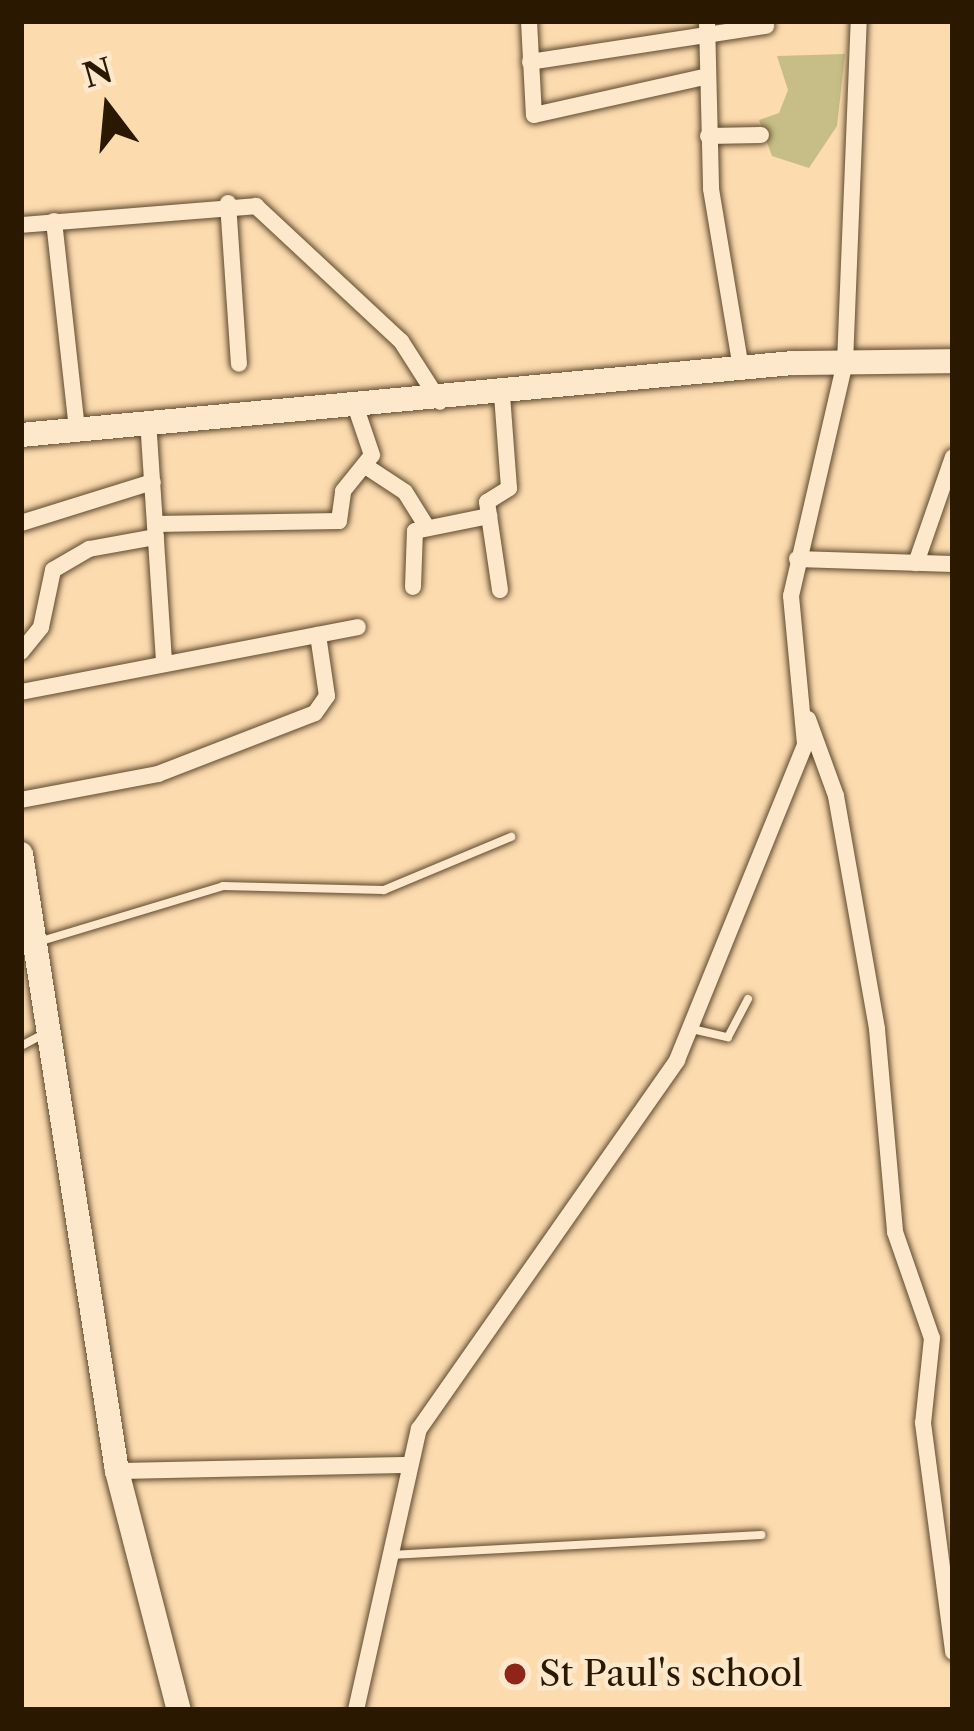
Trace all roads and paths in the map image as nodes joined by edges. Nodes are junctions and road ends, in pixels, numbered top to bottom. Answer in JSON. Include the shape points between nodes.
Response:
{"nodes":[{"id":1,"x":529,"y":21,"type":"edge"},
{"id":2,"x":859,"y":21,"type":"edge"},
{"id":3,"x":766,"y":26,"type":"dead end"},
{"id":4,"x":707,"y":28,"type":"edge"},
{"id":5,"x":530,"y":62,"type":"junction"},
{"id":6,"x":708,"y":76,"type":"junction"},
{"id":7,"x":761,"y":135,"type":"dead end"},
{"id":8,"x":708,"y":136,"type":"junction"},
{"id":9,"x":227,"y":203,"type":"junction"},
{"id":10,"x":54,"y":221,"type":"junction"},
{"id":11,"x":21,"y":225,"type":"edge"},
{"id":12,"x":953,"y":362,"type":"edge"},
{"id":13,"x":844,"y":363,"type":"junction"},
{"id":14,"x":239,"y":364,"type":"dead end"},
{"id":15,"x":741,"y":368,"type":"junction"},
{"id":16,"x":502,"y":395,"type":"junction"},
{"id":17,"x":440,"y":402,"type":"junction"},
{"id":18,"x":356,"y":408,"type":"junction"},
{"id":19,"x":148,"y":419,"type":"junction"},
{"id":20,"x":77,"y":428,"type":"junction"},
{"id":21,"x":21,"y":435,"type":"edge"},
{"id":22,"x":953,"y":457,"type":"edge"},
{"id":23,"x":367,"y":467,"type":"junction"},
{"id":24,"x":153,"y":482,"type":"junction"},
{"id":25,"x":489,"y":516,"type":"junction"},
{"id":26,"x":21,"y":523,"type":"edge"},
{"id":27,"x":425,"y":524,"type":"junction"},
{"id":28,"x":156,"y":531,"type":"junction"},
{"id":29,"x":797,"y":559,"type":"junction"},
{"id":30,"x":916,"y":563,"type":"junction"},
{"id":31,"x":953,"y":564,"type":"edge"},
{"id":32,"x":413,"y":586,"type":"dead end"},
{"id":33,"x":500,"y":590,"type":"dead end"},
{"id":34,"x":358,"y":627,"type":"dead end"},
{"id":35,"x":318,"y":635,"type":"junction"},
{"id":36,"x":21,"y":652,"type":"edge"},
{"id":37,"x":164,"y":663,"type":"junction"},
{"id":38,"x":22,"y":689,"type":"edge"},
{"id":39,"x":805,"y":714,"type":"junction"},
{"id":40,"x":21,"y":800,"type":"edge"},
{"id":41,"x":511,"y":837,"type":"dead end"},
{"id":42,"x":21,"y":854,"type":"edge"},
{"id":43,"x":37,"y":942,"type":"junction"},
{"id":44,"x":748,"y":999,"type":"dead end"},
{"id":45,"x":52,"y":1029,"type":"junction"},
{"id":46,"x":692,"y":1029,"type":"junction"},
{"id":47,"x":21,"y":1046,"type":"edge"},
{"id":48,"x":406,"y":1465,"type":"junction"},
{"id":49,"x":117,"y":1471,"type":"junction"},
{"id":50,"x":760,"y":1534,"type":"dead end"},
{"id":51,"x":388,"y":1556,"type":"junction"},
{"id":52,"x":953,"y":1652,"type":"edge"},
{"id":53,"x":179,"y":1710,"type":"edge"},
{"id":54,"x":356,"y":1710,"type":"edge"}],
"edges":[{"from":1,"to":5,"type":"street"},
{"from":2,"to":13,"type":"street"},
{"from":3,"to":4,"type":"street"},
{"from":4,"to":5,"type":"street"},
{"from":4,"to":6,"type":"street"},
{"from":5,"to":6,"type":"street","via":[[534,115]]},
{"from":6,"to":8,"type":"street"},
{"from":7,"to":8,"type":"street"},
{"from":8,"to":15,"type":"street"},
{"from":9,"to":10,"type":"street"},
{"from":9,"to":14,"type":"street"},
{"from":9,"to":17,"type":"street","via":[[268,212],[401,341]]},
{"from":10,"to":11,"type":"street"},
{"from":10,"to":20,"type":"street"},
{"from":12,"to":13,"type":"main road"},
{"from":13,"to":15,"type":"main road"},
{"from":13,"to":29,"type":"street"},
{"from":15,"to":16,"type":"main road"},
{"from":16,"to":17,"type":"main road"},
{"from":16,"to":25,"type":"street","via":[[509,488],[490,495]]},
{"from":17,"to":18,"type":"main road"},
{"from":18,"to":19,"type":"main road"},
{"from":18,"to":23,"type":"street"},
{"from":19,"to":20,"type":"main road"},
{"from":19,"to":24,"type":"street"},
{"from":20,"to":21,"type":"main road"},
{"from":22,"to":30,"type":"street"},
{"from":23,"to":27,"type":"street","via":[[405,492]]},
{"from":23,"to":28,"type":"street","via":[[328,525]]},
{"from":24,"to":26,"type":"street"},
{"from":24,"to":28,"type":"street"},
{"from":25,"to":27,"type":"street"},
{"from":25,"to":33,"type":"street"},
{"from":27,"to":32,"type":"street","via":[[411,541]]},
{"from":28,"to":36,"type":"street","via":[[89,549],[53,570],[41,627]]},
{"from":28,"to":37,"type":"street"},
{"from":29,"to":30,"type":"street"},
{"from":29,"to":39,"type":"street","via":[[792,634]]},
{"from":30,"to":31,"type":"street"},
{"from":34,"to":35,"type":"street"},
{"from":35,"to":37,"type":"street"},
{"from":35,"to":40,"type":"street","via":[[327,696],[315,713],[158,774]]},
{"from":37,"to":38,"type":"street"},
{"from":39,"to":46,"type":"street","via":[[795,776]]},
{"from":39,"to":52,"type":"street","via":[[846,849],[885,1073],[895,1232],[932,1338],[922,1423]]},
{"from":41,"to":43,"type":"lane","via":[[384,890],[223,886]]},
{"from":42,"to":43,"type":"main road"},
{"from":43,"to":45,"type":"main road"},
{"from":44,"to":46,"type":"lane","via":[[728,1037]]},
{"from":45,"to":47,"type":"lane"},
{"from":45,"to":49,"type":"main road"},
{"from":46,"to":48,"type":"street","via":[[626,1143],[437,1399]]},
{"from":48,"to":49,"type":"street"},
{"from":48,"to":51,"type":"street"},
{"from":49,"to":53,"type":"main road"},
{"from":50,"to":51,"type":"lane"},
{"from":51,"to":54,"type":"street"}]}
